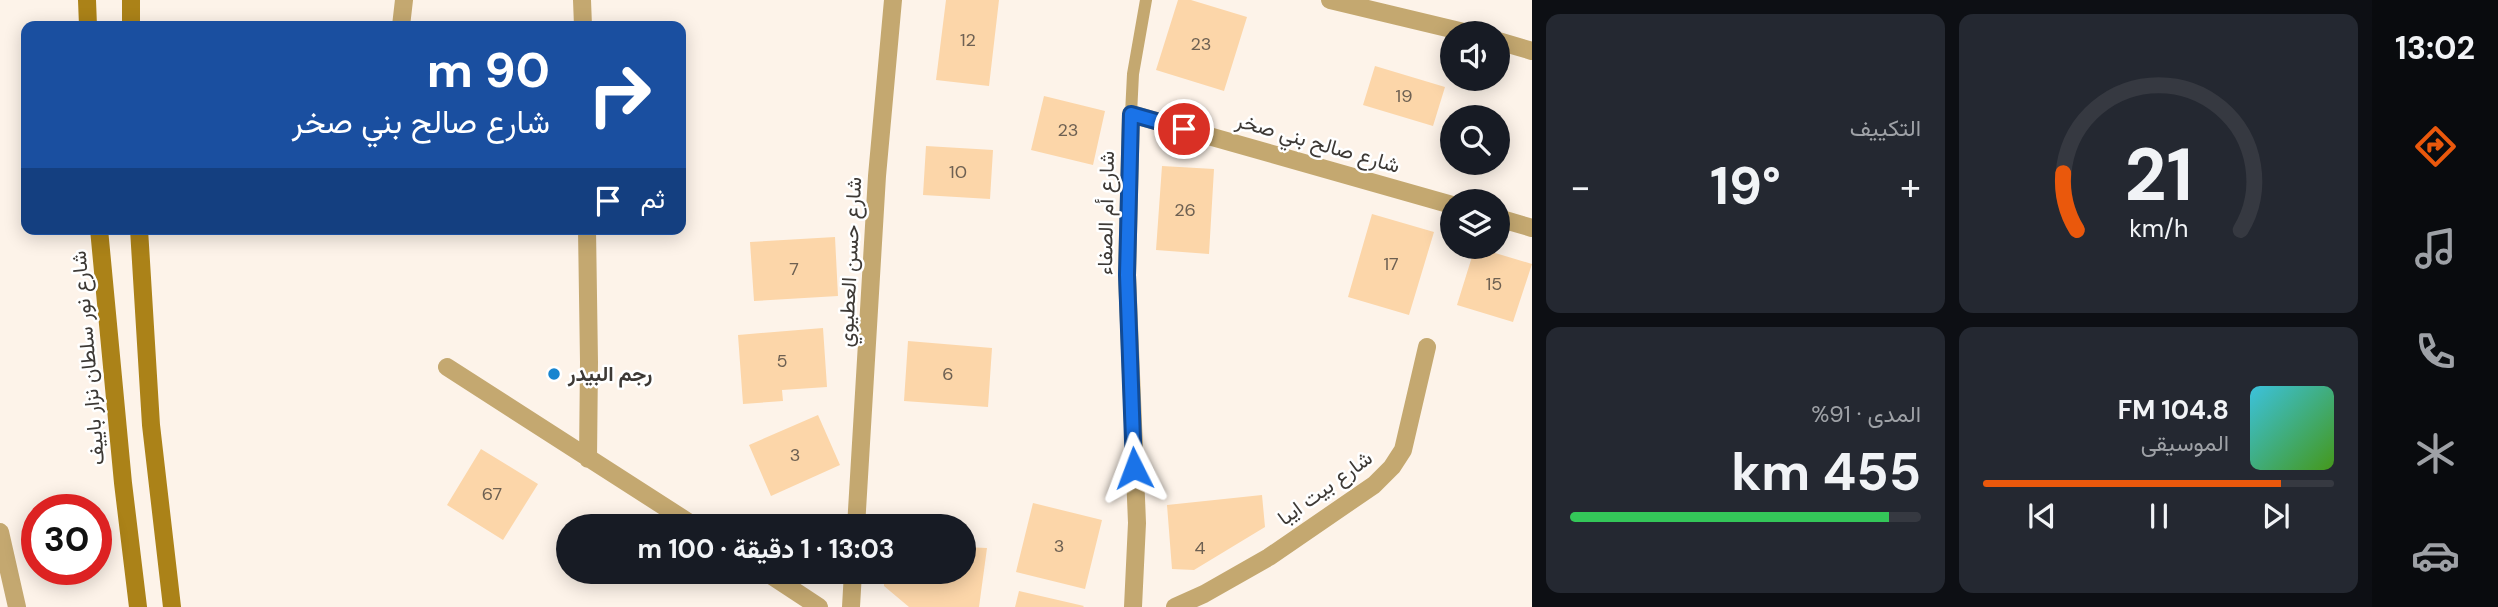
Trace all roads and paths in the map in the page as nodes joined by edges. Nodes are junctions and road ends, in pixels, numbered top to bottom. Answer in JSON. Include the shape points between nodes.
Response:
{"nodes":[{"id":1,"x":88,"y":0,"type":"edge"},
{"id":2,"x":131,"y":0,"type":"edge"},
{"id":3,"x":404,"y":0,"type":"edge"},
{"id":4,"x":582,"y":0,"type":"edge"},
{"id":5,"x":893,"y":0,"type":"edge"},
{"id":6,"x":1146,"y":0,"type":"edge"},
{"id":7,"x":1330,"y":0,"type":"edge"},
{"id":8,"x":88,"y":21,"type":"edge"},
{"id":9,"x":131,"y":21,"type":"edge"},
{"id":10,"x":402,"y":21,"type":"edge"},
{"id":11,"x":583,"y":21,"type":"edge"},
{"id":12,"x":1440,"y":26,"type":"edge"},
{"id":13,"x":1510,"y":45,"type":"edge"},
{"id":14,"x":1532,"y":51,"type":"edge"},
{"id":15,"x":1131,"y":114,"type":"junction"},
{"id":16,"x":1440,"y":202,"type":"edge"},
{"id":17,"x":1510,"y":222,"type":"edge"},
{"id":18,"x":1532,"y":228,"type":"edge"},
{"id":19,"x":100,"y":235,"type":"edge"},
{"id":20,"x":139,"y":235,"type":"edge"},
{"id":21,"x":587,"y":235,"type":"edge"},
{"id":22,"x":1427,"y":347,"type":"dead end"},
{"id":23,"x":447,"y":367,"type":"dead end"},
{"id":24,"x":588,"y":459,"type":"junction"},
{"id":25,"x":675,"y":514,"type":"edge"},
{"id":26,"x":857,"y":514,"type":"edge"},
{"id":27,"x":0,"y":532,"type":"edge"},
{"id":28,"x":784,"y":584,"type":"edge"},
{"id":29,"x":852,"y":584,"type":"edge"},
{"id":30,"x":17,"y":607,"type":"edge"},
{"id":31,"x":138,"y":607,"type":"edge"},
{"id":32,"x":172,"y":607,"type":"edge"},
{"id":33,"x":819,"y":607,"type":"edge"},
{"id":34,"x":851,"y":607,"type":"edge"},
{"id":35,"x":1133,"y":607,"type":"edge"},
{"id":36,"x":1175,"y":607,"type":"edge"}],
"edges":[{"from":1,"to":8,"type":"main road"},
{"from":2,"to":9,"type":"main road"},
{"from":3,"to":10,"type":"street"},
{"from":4,"to":11,"type":"street"},
{"from":5,"to":26,"type":"street","name":"شارع حسن العطيوي","via":[[877,176]]},
{"from":6,"to":15,"type":"lane"},
{"from":7,"to":12,"type":"street"},
{"from":13,"to":14,"type":"street"},
{"from":15,"to":16,"type":"street","name":"شارع صالح بني صخر"},
{"from":15,"to":35,"type":"street","name":"شارع أم الصفاء","via":[[1127,289],[1137,523]]},
{"from":17,"to":18,"type":"street"},
{"from":19,"to":31,"type":"main road","name":"شارع نور سلطان نزار باييف"},
{"from":20,"to":32,"type":"main road","via":[[150,425]]},
{"from":21,"to":24,"type":"street"},
{"from":22,"to":36,"type":"street","name":"شارع بيت ايبا","via":[[1403,450],[1392,467],[1374,485],[1269,557]]},
{"from":23,"to":24,"type":"street"},
{"from":24,"to":25,"type":"street"},
{"from":27,"to":30,"type":"street"},
{"from":28,"to":33,"type":"street"},
{"from":29,"to":34,"type":"street"}]}
